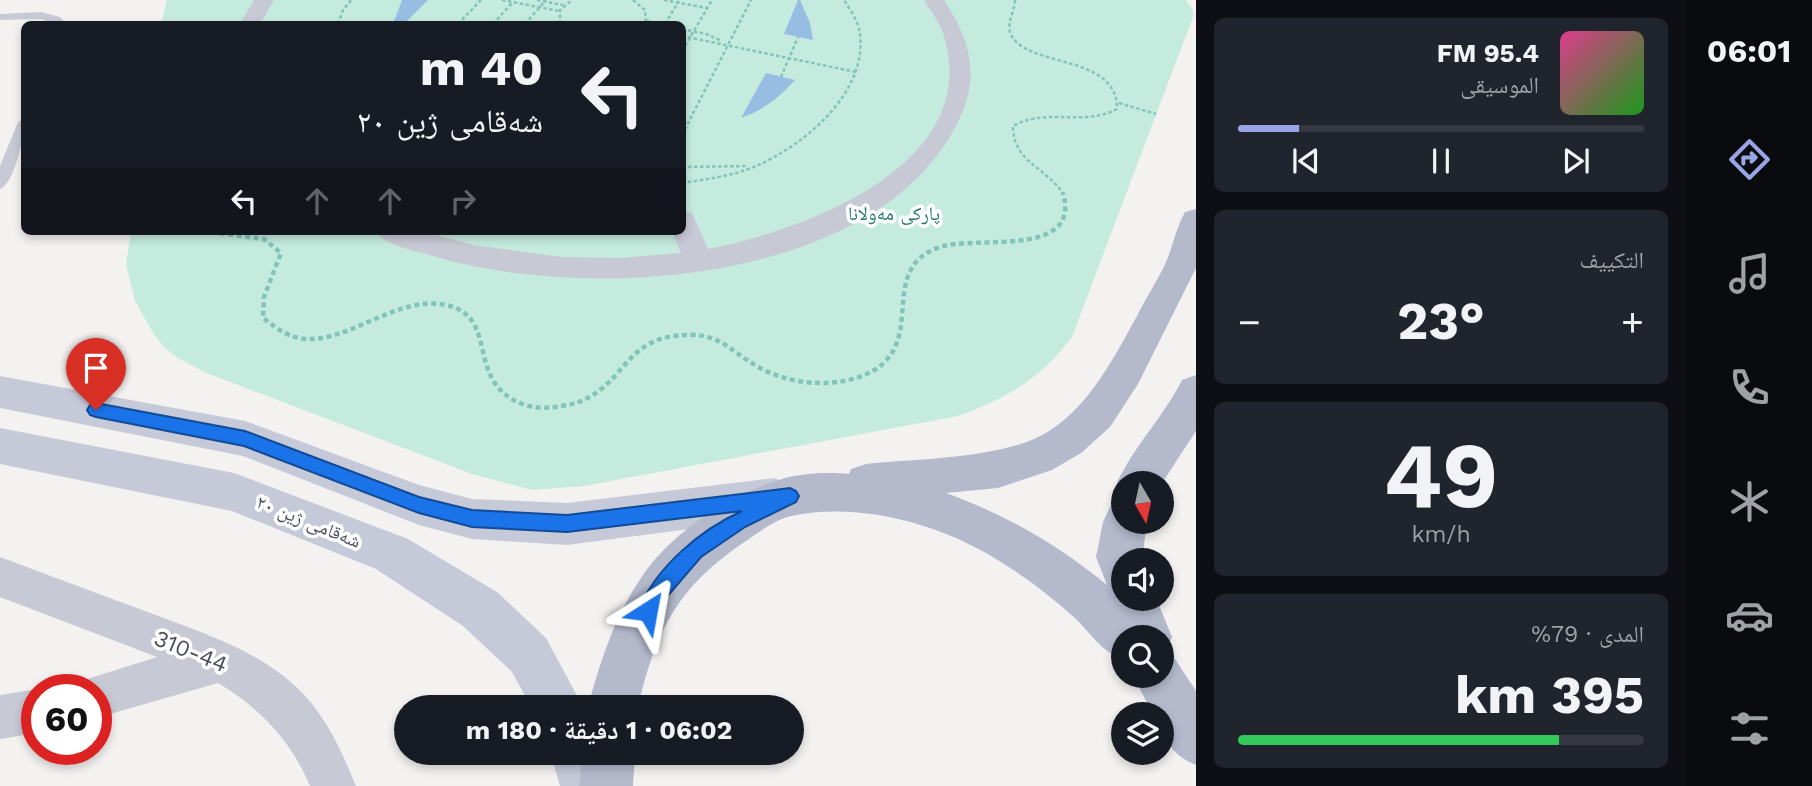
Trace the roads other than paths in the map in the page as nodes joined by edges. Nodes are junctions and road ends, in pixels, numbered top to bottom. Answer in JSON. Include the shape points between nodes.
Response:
{"nodes":[{"id":1,"x":264,"y":0,"type":"edge"},
{"id":2,"x":934,"y":0,"type":"edge"},
{"id":3,"x":1,"y":18,"type":"edge"},
{"id":4,"x":59,"y":21,"type":"edge"},
{"id":5,"x":252,"y":21,"type":"edge"},
{"id":6,"x":21,"y":130,"type":"edge"},
{"id":7,"x":0,"y":184,"type":"edge"},
{"id":8,"x":1196,"y":220,"type":"edge"},
{"id":9,"x":686,"y":230,"type":"edge"},
{"id":10,"x":400,"y":235,"type":"edge"},
{"id":11,"x":698,"y":260,"type":"junction"},
{"id":12,"x":0,"y":391,"type":"edge"},
{"id":13,"x":1196,"y":391,"type":"edge"},
{"id":14,"x":0,"y":446,"type":"edge"},
{"id":15,"x":1146,"y":471,"type":"edge"},
{"id":16,"x":790,"y":496,"type":"junction"},
{"id":17,"x":0,"y":577,"type":"edge"},
{"id":18,"x":1115,"y":625,"type":"edge"},
{"id":19,"x":221,"y":661,"type":"junction"},
{"id":20,"x":1168,"y":688,"type":"edge"},
{"id":21,"x":112,"y":692,"type":"edge"},
{"id":22,"x":551,"y":695,"type":"edge"},
{"id":23,"x":616,"y":695,"type":"edge"},
{"id":24,"x":21,"y":714,"type":"edge"},
{"id":25,"x":0,"y":717,"type":"edge"},
{"id":26,"x":1196,"y":739,"type":"edge"},
{"id":27,"x":580,"y":765,"type":"edge"},
{"id":28,"x":607,"y":765,"type":"edge"},
{"id":29,"x":333,"y":786,"type":"edge"},
{"id":30,"x":587,"y":786,"type":"edge"},
{"id":31,"x":606,"y":786,"type":"edge"}],
"edges":[{"from":1,"to":5,"type":"street"},
{"from":2,"to":11,"type":"street","via":[[953,32],[960,73],[951,116],[923,159],[873,200],[803,234]]},
{"from":3,"to":4,"type":"lane","via":[[44,16]]},
{"from":6,"to":7,"type":"lane"},
{"from":8,"to":16,"type":"main road","via":[[1183,261],[1152,327],[1096,415],[1067,440],[1038,457],[998,469]]},
{"from":9,"to":11,"type":"street"},
{"from":10,"to":11,"type":"street","via":[[429,246],[521,264],[620,269]]},
{"from":12,"to":16,"type":"main road","via":[[245,439],[419,505],[472,519],[567,524]]},
{"from":13,"to":15,"type":"main road","via":[[1189,409]]},
{"from":14,"to":22,"type":"main road","name":"شەقامی ژین ٢٠","via":[[234,492],[392,554],[480,609],[529,655]]},
{"from":16,"to":18,"type":"main road","via":[[848,495],[913,502],[979,525],[1044,562]]},
{"from":16,"to":23,"type":"main road","via":[[739,521],[695,551],[657,593],[629,647]]},
{"from":17,"to":19,"type":"street","name":"310-44"},
{"from":19,"to":21,"type":"street"},
{"from":19,"to":29,"type":"street","name":"310-44","via":[[252,678],[297,718],[318,748]]},
{"from":20,"to":26,"type":"main road"},
{"from":24,"to":25,"type":"street"},
{"from":27,"to":30,"type":"main road"},
{"from":28,"to":31,"type":"main road"}]}
